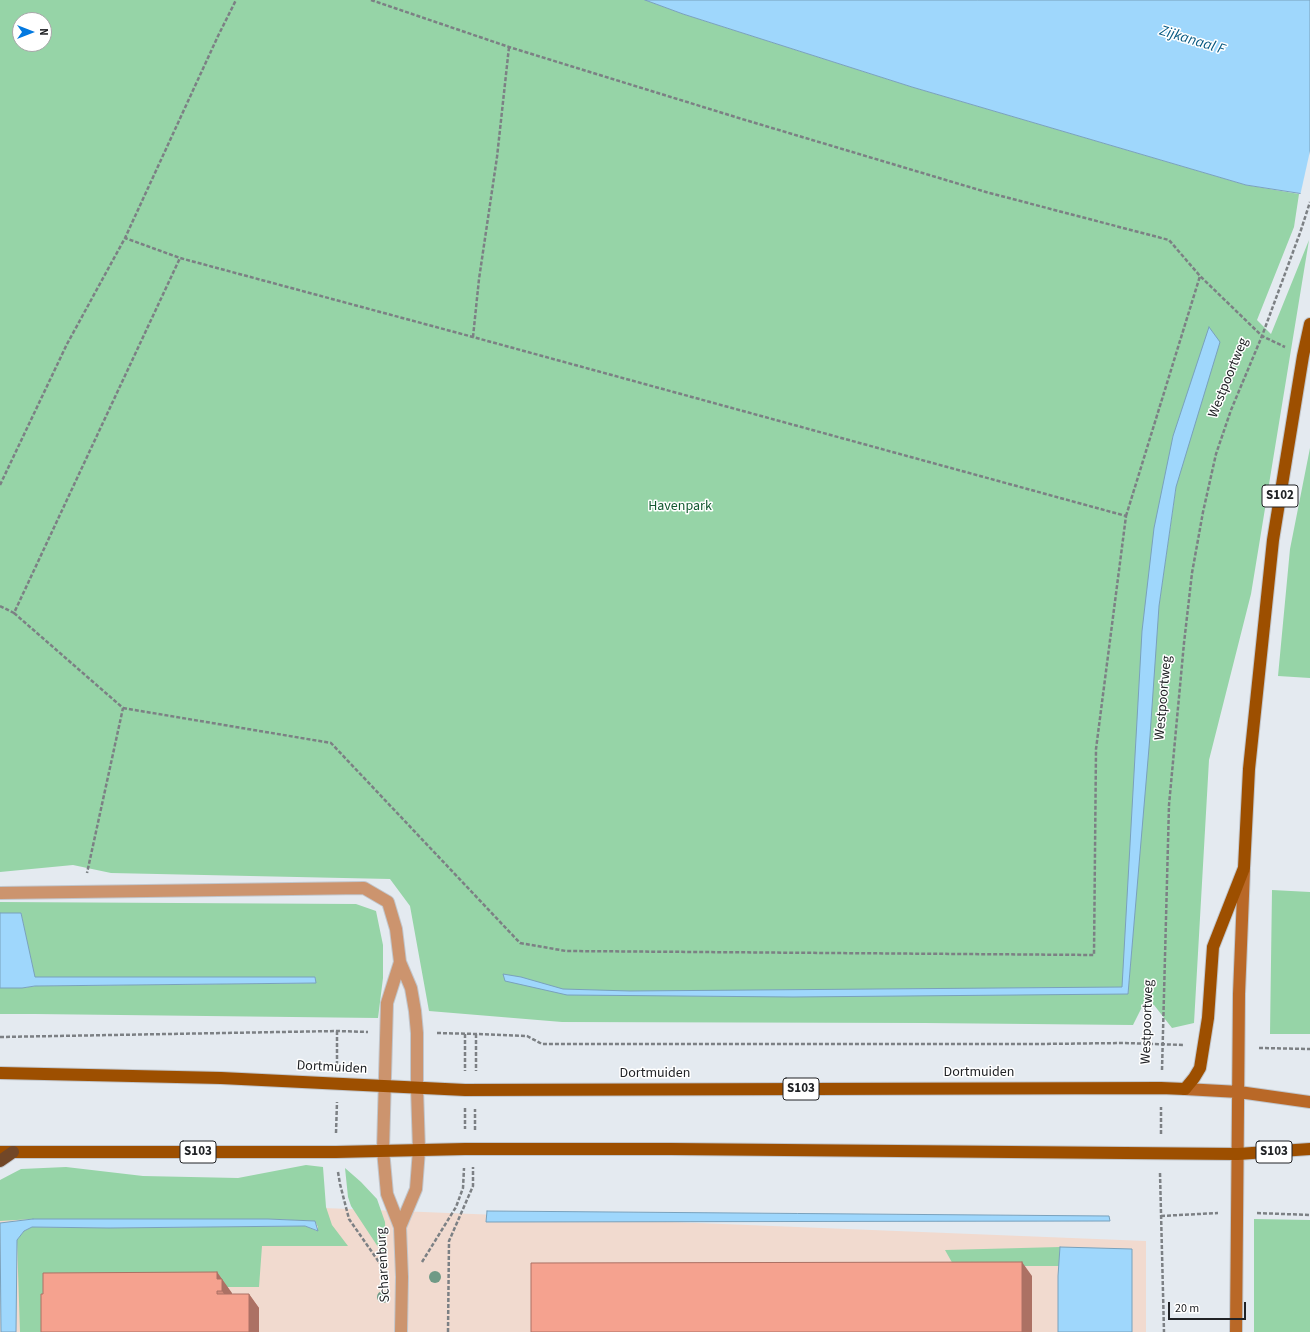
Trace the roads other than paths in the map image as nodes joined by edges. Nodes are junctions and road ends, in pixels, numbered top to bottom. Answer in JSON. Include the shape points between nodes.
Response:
{"nodes":[{"id":1,"x":1310,"y":324,"type":"edge"},
{"id":2,"x":1244,"y":868,"type":"junction"},
{"id":3,"x":0,"y":893,"type":"edge"},
{"id":4,"x":400,"y":962,"type":"junction"},
{"id":5,"x":0,"y":1073,"type":"edge"},
{"id":6,"x":384,"y":1086,"type":"junction"},
{"id":7,"x":417,"y":1088,"type":"junction"},
{"id":8,"x":1185,"y":1089,"type":"junction"},
{"id":9,"x":1239,"y":1092,"type":"junction"},
{"id":10,"x":1310,"y":1102,"type":"edge"},
{"id":11,"x":1310,"y":1149,"type":"edge"},
{"id":12,"x":383,"y":1150,"type":"junction"},
{"id":13,"x":419,"y":1150,"type":"junction"},
{"id":14,"x":0,"y":1152,"type":"edge"},
{"id":15,"x":13,"y":1152,"type":"junction"},
{"id":16,"x":1238,"y":1154,"type":"junction"},
{"id":17,"x":0,"y":1161,"type":"edge"},
{"id":18,"x":400,"y":1227,"type":"junction"},
{"id":19,"x":401,"y":1332,"type":"edge"},
{"id":20,"x":1236,"y":1332,"type":"edge"}],
"edges":[{"from":1,"to":2,"type":"main road","number":"S102","via":[[1272,540],[1250,769]]},
{"from":2,"to":8,"type":"main road","via":[[1212,947],[1208,1018],[1200,1068]]},
{"from":2,"to":9,"type":"main road","number":"S102","via":[[1239,1002]]},
{"from":3,"to":4,"type":"street","via":[[364,888],[388,902],[396,929]]},
{"from":4,"to":6,"type":"street","name":"Scharenburg","via":[[387,1003]]},
{"from":4,"to":7,"type":"street","via":[[412,988],[417,1033]]},
{"from":5,"to":6,"type":"main road","name":"Dortmuiden","number":"S103","via":[[221,1078]]},
{"from":6,"to":7,"type":"main road","name":"Dortmuiden","number":"S103"},
{"from":6,"to":12,"type":"street","name":"Scharenburg"},
{"from":7,"to":8,"type":"main road","name":"Dortmuiden","number":"S103"},
{"from":7,"to":13,"type":"street"},
{"from":8,"to":9,"type":"main road","name":"Dortmuiden","number":"S103"},
{"from":9,"to":10,"type":"main road","name":"Dortmuiden","number":"S103"},
{"from":9,"to":16,"type":"main road","number":"S102"},
{"from":11,"to":16,"type":"main road","number":"S103"},
{"from":12,"to":13,"type":"main road","number":"S103"},
{"from":12,"to":15,"type":"main road","number":"S103"},
{"from":12,"to":18,"type":"street","name":"Scharenburg","via":[[387,1194]]},
{"from":13,"to":16,"type":"main road","number":"S103","via":[[671,1149]]},
{"from":13,"to":18,"type":"street","via":[[416,1189]]},
{"from":14,"to":15,"type":"main road","number":"S103"},
{"from":15,"to":17,"type":"highway"},
{"from":16,"to":20,"type":"main road","number":"S102"},
{"from":18,"to":19,"type":"street","name":"Scharenburg"}]}
